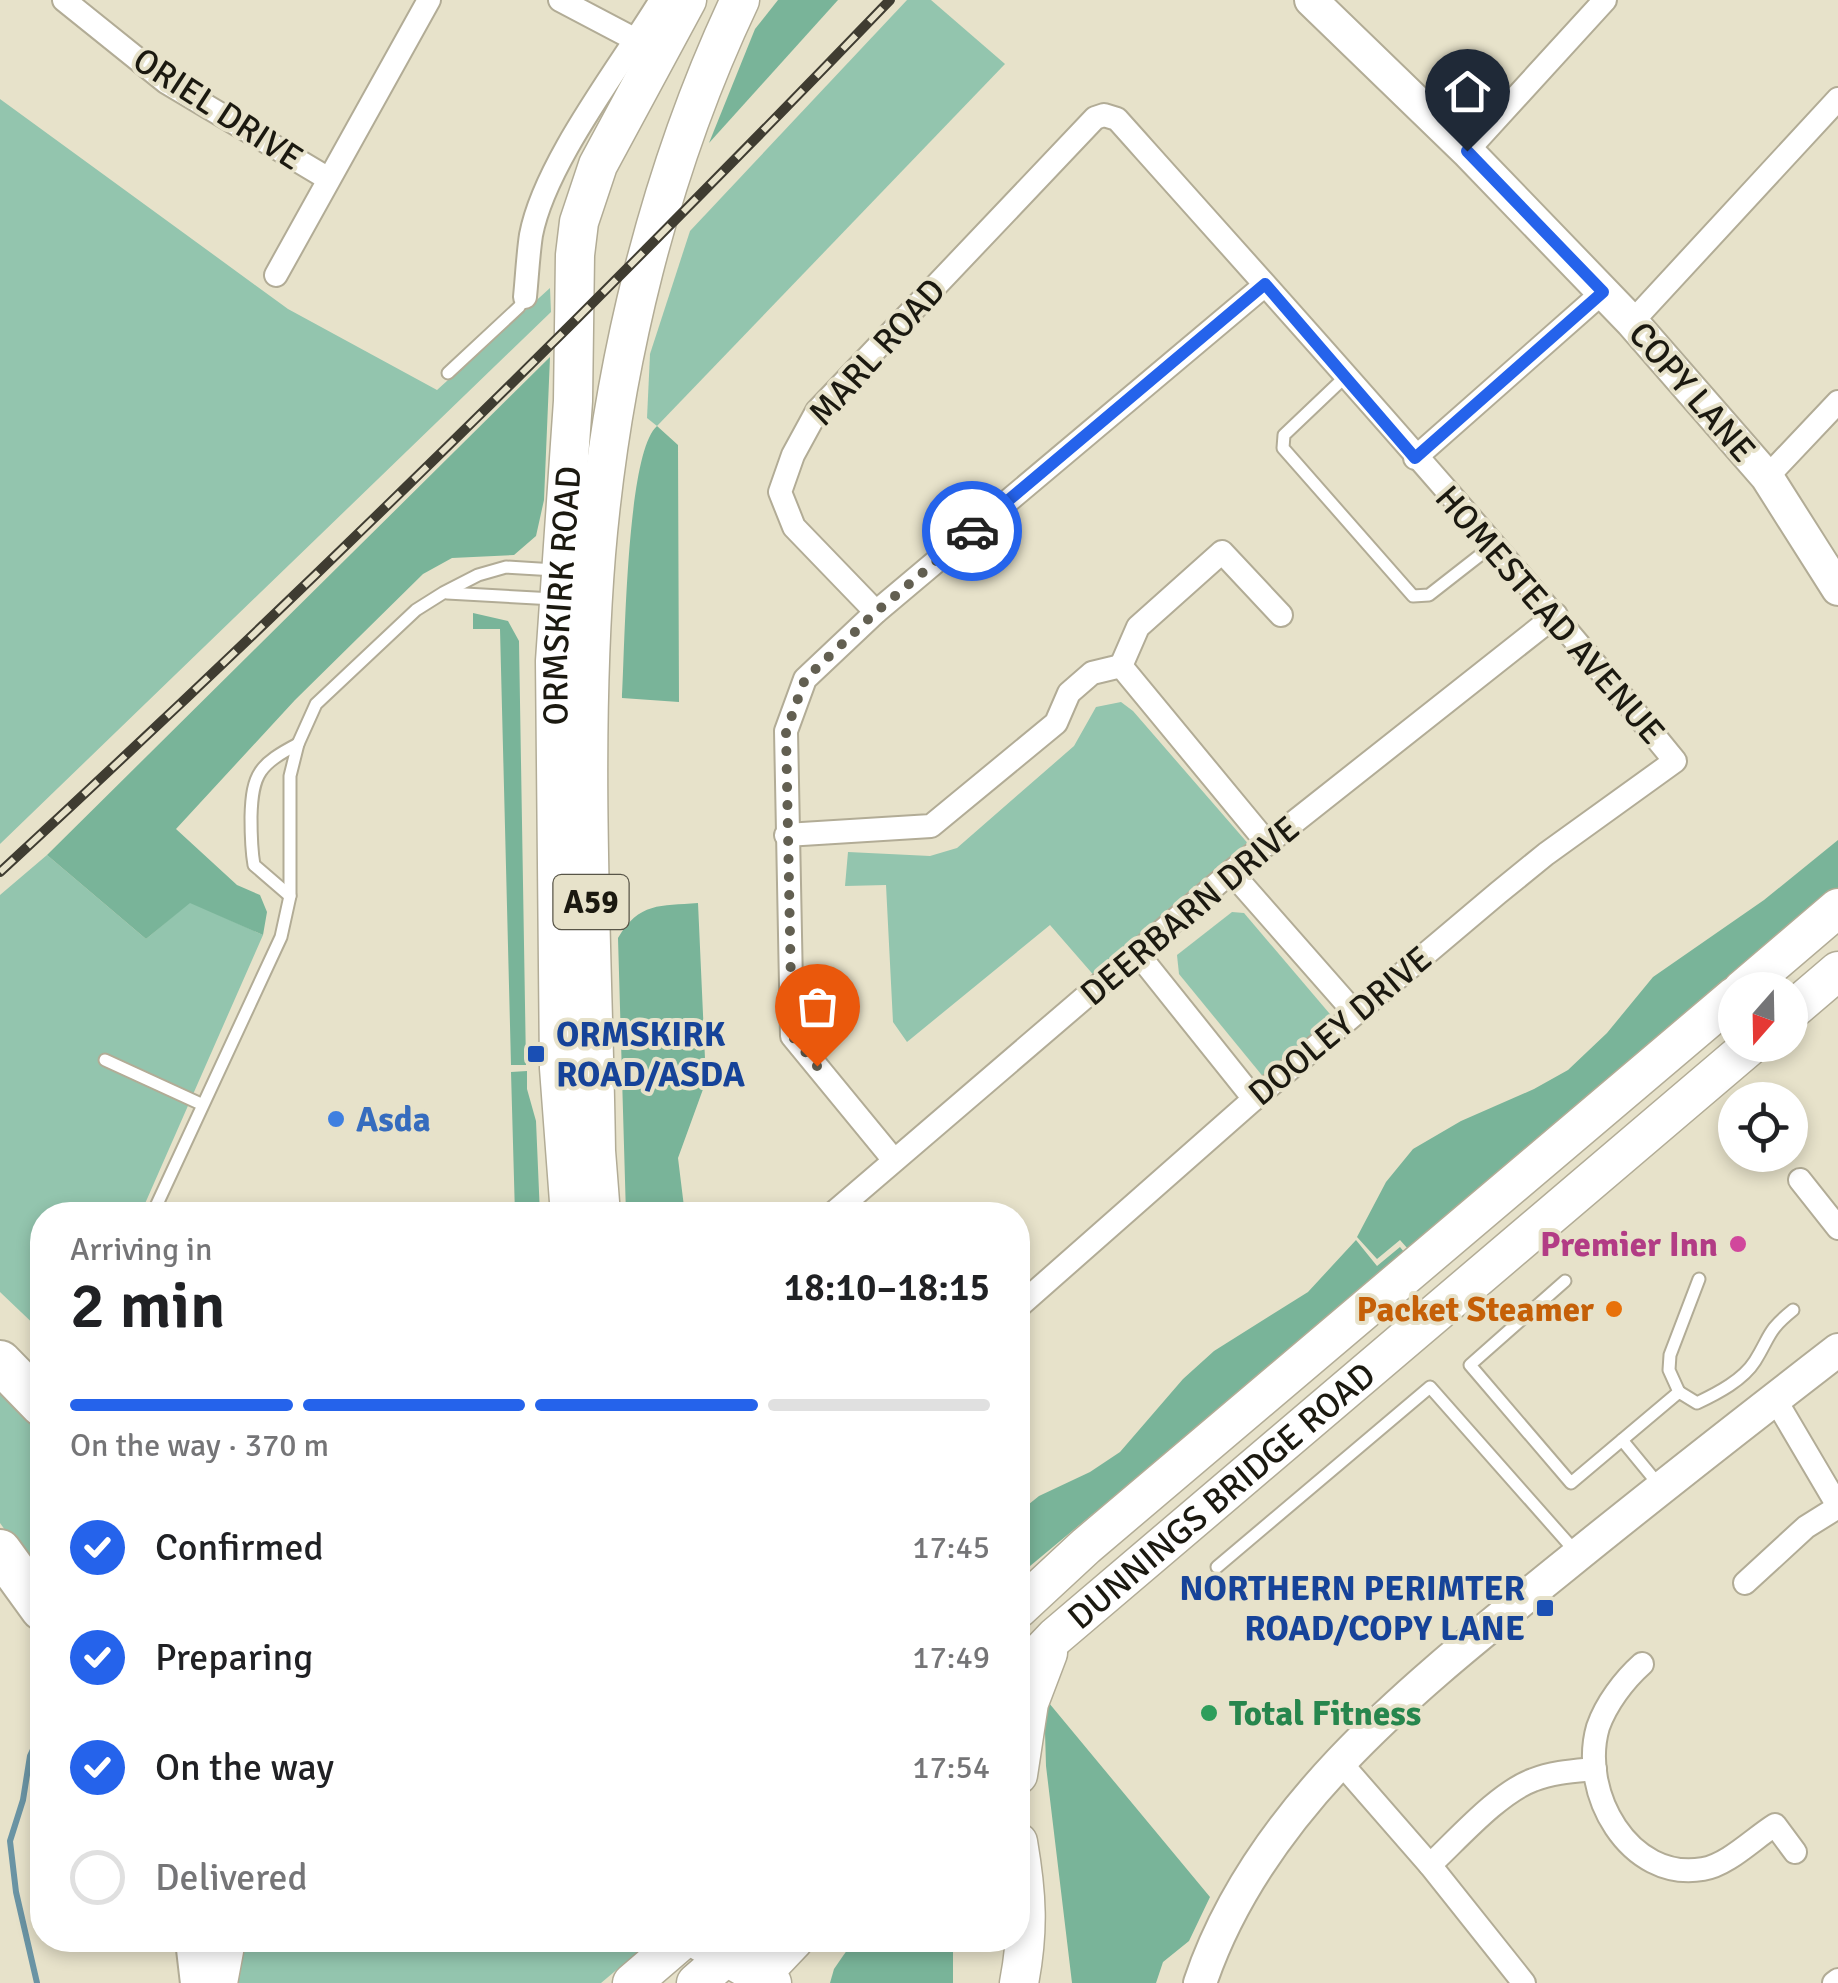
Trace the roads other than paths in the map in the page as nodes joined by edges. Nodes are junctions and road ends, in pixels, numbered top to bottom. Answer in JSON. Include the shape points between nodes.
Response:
{"nodes":[{"id":1,"x":64,"y":0,"type":"edge"},
{"id":2,"x":429,"y":0,"type":"edge"},
{"id":3,"x":560,"y":0,"type":"edge"},
{"id":4,"x":661,"y":0,"type":"edge"},
{"id":5,"x":686,"y":0,"type":"edge"},
{"id":6,"x":740,"y":0,"type":"edge"},
{"id":7,"x":1310,"y":0,"type":"edge"},
{"id":8,"x":1605,"y":0,"type":"edge"},
{"id":9,"x":636,"y":40,"type":"junction"},
{"id":10,"x":1838,"y":100,"type":"edge"},
{"id":11,"x":1104,"y":115,"type":"joint"},
{"id":12,"x":1467,"y":151,"type":"junction"},
{"id":13,"x":328,"y":178,"type":"junction"},
{"id":14,"x":276,"y":275,"type":"dead end"},
{"id":15,"x":1265,"y":284,"type":"junction"},
{"id":16,"x":1603,"y":292,"type":"junction"},
{"id":17,"x":525,"y":297,"type":"joint"},
{"id":18,"x":1632,"y":322,"type":"junction"},
{"id":19,"x":448,"y":372,"type":"dead end"},
{"id":20,"x":1345,"y":377,"type":"junction"},
{"id":21,"x":1838,"y":402,"type":"edge"},
{"id":22,"x":1415,"y":458,"type":"junction"},
{"id":23,"x":1767,"y":478,"type":"junction"},
{"id":24,"x":1493,"y":544,"type":"junction"},
{"id":25,"x":571,"y":586,"type":"junction"},
{"id":26,"x":1838,"y":590,"type":"edge"},
{"id":27,"x":443,"y":593,"type":"junction"},
{"id":28,"x":876,"y":612,"type":"junction"},
{"id":29,"x":1281,"y":615,"type":"dead end"},
{"id":30,"x":1556,"y":615,"type":"junction"},
{"id":31,"x":1121,"y":666,"type":"junction"},
{"id":32,"x":298,"y":744,"type":"junction"},
{"id":33,"x":1675,"y":761,"type":"joint"},
{"id":34,"x":786,"y":834,"type":"junction"},
{"id":35,"x":1268,"y":844,"type":"junction"},
{"id":36,"x":1231,"y":872,"type":"junction"},
{"id":37,"x":290,"y":896,"type":"junction"},
{"id":38,"x":1838,"y":908,"type":"edge"},
{"id":39,"x":1838,"y":933,"type":"edge"},
{"id":40,"x":1138,"y":954,"type":"junction"},
{"id":41,"x":1783,"y":955,"type":"junction"},
{"id":42,"x":1838,"y":971,"type":"edge"},
{"id":43,"x":1763,"y":972,"type":"edge"},
{"id":44,"x":1808,"y":997,"type":"edge"},
{"id":45,"x":1718,"y":1010,"type":"edge"},
{"id":46,"x":1355,"y":1014,"type":"junction"},
{"id":47,"x":105,"y":1060,"type":"dead end"},
{"id":48,"x":1730,"y":1062,"type":"edge"},
{"id":49,"x":1254,"y":1099,"type":"junction"},
{"id":50,"x":201,"y":1104,"type":"junction"},
{"id":51,"x":892,"y":1159,"type":"junction"},
{"id":52,"x":1800,"y":1180,"type":"dead end"},
{"id":53,"x":158,"y":1202,"type":"edge"},
{"id":54,"x":569,"y":1202,"type":"edge"},
{"id":55,"x":600,"y":1202,"type":"edge"},
{"id":56,"x":845,"y":1202,"type":"edge"},
{"id":57,"x":1838,"y":1228,"type":"edge"},
{"id":58,"x":1565,"y":1280,"type":"dead end"},
{"id":59,"x":1699,"y":1280,"type":"dead end"},
{"id":60,"x":1030,"y":1296,"type":"edge"},
{"id":61,"x":1793,"y":1310,"type":"dead end"},
{"id":62,"x":1838,"y":1350,"type":"edge"},
{"id":63,"x":0,"y":1362,"type":"edge"},
{"id":64,"x":1679,"y":1392,"type":"junction"},
{"id":65,"x":30,"y":1393,"type":"edge"},
{"id":66,"x":1775,"y":1399,"type":"junction"},
{"id":67,"x":1622,"y":1440,"type":"junction"},
{"id":68,"x":1662,"y":1488,"type":"junction"},
{"id":69,"x":1838,"y":1506,"type":"edge"},
{"id":70,"x":0,"y":1551,"type":"edge"},
{"id":71,"x":1578,"y":1554,"type":"junction"},
{"id":72,"x":1217,"y":1567,"type":"dead end"},
{"id":73,"x":1745,"y":1584,"type":"dead end"},
{"id":74,"x":30,"y":1592,"type":"edge"},
{"id":75,"x":1030,"y":1594,"type":"edge"},
{"id":76,"x":1054,"y":1636,"type":"junction"},
{"id":77,"x":1030,"y":1663,"type":"edge"},
{"id":78,"x":1642,"y":1664,"type":"dead end"},
{"id":79,"x":1617,"y":1693,"type":"junction"},
{"id":80,"x":1030,"y":1700,"type":"edge"},
{"id":81,"x":1639,"y":1704,"type":"dead end"},
{"id":82,"x":1341,"y":1763,"type":"junction"},
{"id":83,"x":1595,"y":1769,"type":"junction"},
{"id":84,"x":1795,"y":1852,"type":"dead end"},
{"id":85,"x":1430,"y":1865,"type":"junction"},
{"id":86,"x":198,"y":1952,"type":"edge"},
{"id":87,"x":224,"y":1952,"type":"edge"},
{"id":88,"x":767,"y":1952,"type":"edge"},
{"id":89,"x":1025,"y":1952,"type":"edge"},
{"id":90,"x":667,"y":1955,"type":"edge"},
{"id":91,"x":742,"y":1963,"type":"edge"},
{"id":92,"x":202,"y":1983,"type":"edge"},
{"id":93,"x":218,"y":1983,"type":"edge"},
{"id":94,"x":632,"y":1983,"type":"edge"},
{"id":95,"x":696,"y":1983,"type":"edge"},
{"id":96,"x":1019,"y":1983,"type":"edge"},
{"id":97,"x":1200,"y":1983,"type":"edge"},
{"id":98,"x":1524,"y":1983,"type":"edge"}],
"edges":[{"from":1,"to":13,"type":"street","name":"ORIEL DRIVE","via":[[166,82]]},
{"from":2,"to":13,"type":"street"},
{"from":3,"to":9,"type":"street"},
{"from":4,"to":9,"type":"street"},
{"from":5,"to":25,"type":"highway","name":"ORMSKIRK ROAD","number":"A59","via":[[598,165],[579,222],[572,293]]},
{"from":6,"to":25,"type":"highway","name":"ORMSKIRK ROAD","number":"A59","via":[[694,113],[641,287]]},
{"from":7,"to":12,"type":"main road","name":"COPY LANE"},
{"from":8,"to":12,"type":"street"},
{"from":9,"to":17,"type":"street","via":[[544,196]]},
{"from":10,"to":18,"type":"street"},
{"from":11,"to":15,"type":"street","name":"HOMESTEAD AVENUE","via":[[1117,119]]},
{"from":11,"to":28,"type":"street","name":"MARL ROAD","via":[[817,411],[794,455],[780,492],[794,526]]},
{"from":12,"to":16,"type":"main road","name":"COPY LANE"},
{"from":13,"to":14,"type":"street"},
{"from":15,"to":20,"type":"street","name":"HOMESTEAD AVENUE"},
{"from":15,"to":28,"type":"street"},
{"from":16,"to":18,"type":"main road","name":"COPY LANE"},
{"from":16,"to":22,"type":"street"},
{"from":17,"to":19,"type":"lane"},
{"from":18,"to":23,"type":"main road","name":"COPY LANE"},
{"from":20,"to":22,"type":"street","name":"HOMESTEAD AVENUE"},
{"from":20,"to":24,"type":"lane","via":[[1284,435],[1283,448],[1348,524],[1413,596],[1429,595]]},
{"from":21,"to":23,"type":"street"},
{"from":22,"to":24,"type":"street","name":"HOMESTEAD AVENUE"},
{"from":23,"to":26,"type":"main road","name":"COPY LANE"},
{"from":24,"to":30,"type":"street","name":"HOMESTEAD AVENUE"},
{"from":25,"to":27,"type":"lane"},
{"from":25,"to":27,"type":"lane","via":[[506,568]]},
{"from":25,"to":54,"type":"highway","name":"ORMSKIRK ROAD","number":"A59","via":[[555,660],[558,1068]]},
{"from":25,"to":55,"type":"highway","name":"ORMSKIRK ROAD","number":"A59","via":[[588,765]]},
{"from":27,"to":32,"type":"lane","via":[[316,704]]},
{"from":28,"to":34,"type":"street","via":[[805,679],[786,732]]},
{"from":29,"to":31,"type":"street","via":[[1222,552],[1138,628]]},
{"from":30,"to":33,"type":"street","name":"HOMESTEAD AVENUE"},
{"from":30,"to":35,"type":"street","name":"DEERBARN DRIVE"},
{"from":31,"to":34,"type":"street","via":[[1092,673],[1069,693],[1056,723],[931,826]]},
{"from":31,"to":35,"type":"street"},
{"from":32,"to":37,"type":"lane","via":[[290,776]]},
{"from":32,"to":37,"type":"lane","via":[[261,768],[252,787],[254,864]]},
{"from":33,"to":46,"type":"street","name":"DOOLEY DRIVE","via":[[1546,854]]},
{"from":34,"to":51,"type":"street","via":[[792,1036]]},
{"from":35,"to":36,"type":"street","name":"DEERBARN DRIVE"},
{"from":36,"to":40,"type":"street","name":"DEERBARN DRIVE"},
{"from":36,"to":46,"type":"street"},
{"from":37,"to":50,"type":"lane","via":[[281,937]]},
{"from":38,"to":41,"type":"highway"},
{"from":39,"to":41,"type":"main road"},
{"from":40,"to":49,"type":"street"},
{"from":40,"to":51,"type":"street","name":"DEERBARN DRIVE"},
{"from":41,"to":43,"type":"highway"},
{"from":42,"to":44,"type":"highway"},
{"from":45,"to":75,"type":"highway","name":"DUNNINGS BRIDGE ROAD"},
{"from":46,"to":49,"type":"street","name":"DOOLEY DRIVE"},
{"from":47,"to":50,"type":"lane"},
{"from":48,"to":76,"type":"highway","name":"DUNNINGS BRIDGE ROAD"},
{"from":49,"to":60,"type":"street","name":"DOOLEY DRIVE"},
{"from":50,"to":53,"type":"lane"},
{"from":51,"to":56,"type":"street","name":"DEERBARN DRIVE"},
{"from":52,"to":57,"type":"street"},
{"from":58,"to":67,"type":"lane","via":[[1470,1365],[1572,1483]]},
{"from":59,"to":64,"type":"lane","via":[[1670,1355]]},
{"from":61,"to":64,"type":"lane","via":[[1770,1329],[1754,1364],[1722,1391],[1698,1403]]},
{"from":62,"to":66,"type":"main road"},
{"from":63,"to":65,"type":"highway"},
{"from":64,"to":67,"type":"lane"},
{"from":66,"to":68,"type":"main road"},
{"from":66,"to":69,"type":"street"},
{"from":67,"to":68,"type":"lane"},
{"from":68,"to":71,"type":"main road"},
{"from":69,"to":73,"type":"street"},
{"from":70,"to":74,"type":"highway"},
{"from":71,"to":72,"type":"lane","via":[[1430,1387]]},
{"from":71,"to":82,"type":"main road","via":[[1429,1676]]},
{"from":76,"to":77,"type":"highway","name":"DUNNINGS BRIDGE ROAD"},
{"from":76,"to":80,"type":"highway"},
{"from":78,"to":79,"type":"street"},
{"from":79,"to":81,"type":"street"},
{"from":79,"to":83,"type":"street","via":[[1599,1724]]},
{"from":82,"to":85,"type":"street"},
{"from":82,"to":97,"type":"main road","via":[[1249,1876]]},
{"from":83,"to":84,"type":"street","via":[[1614,1827],[1630,1847],[1668,1869],[1709,1869],[1784,1818]]},
{"from":83,"to":85,"type":"street","via":[[1530,1781]]},
{"from":85,"to":98,"type":"street"},
{"from":86,"to":92,"type":"highway"},
{"from":87,"to":93,"type":"highway"},
{"from":88,"to":91,"type":"highway"},
{"from":89,"to":96,"type":"highway"},
{"from":90,"to":94,"type":"highway"},
{"from":91,"to":95,"type":"highway"}]}
